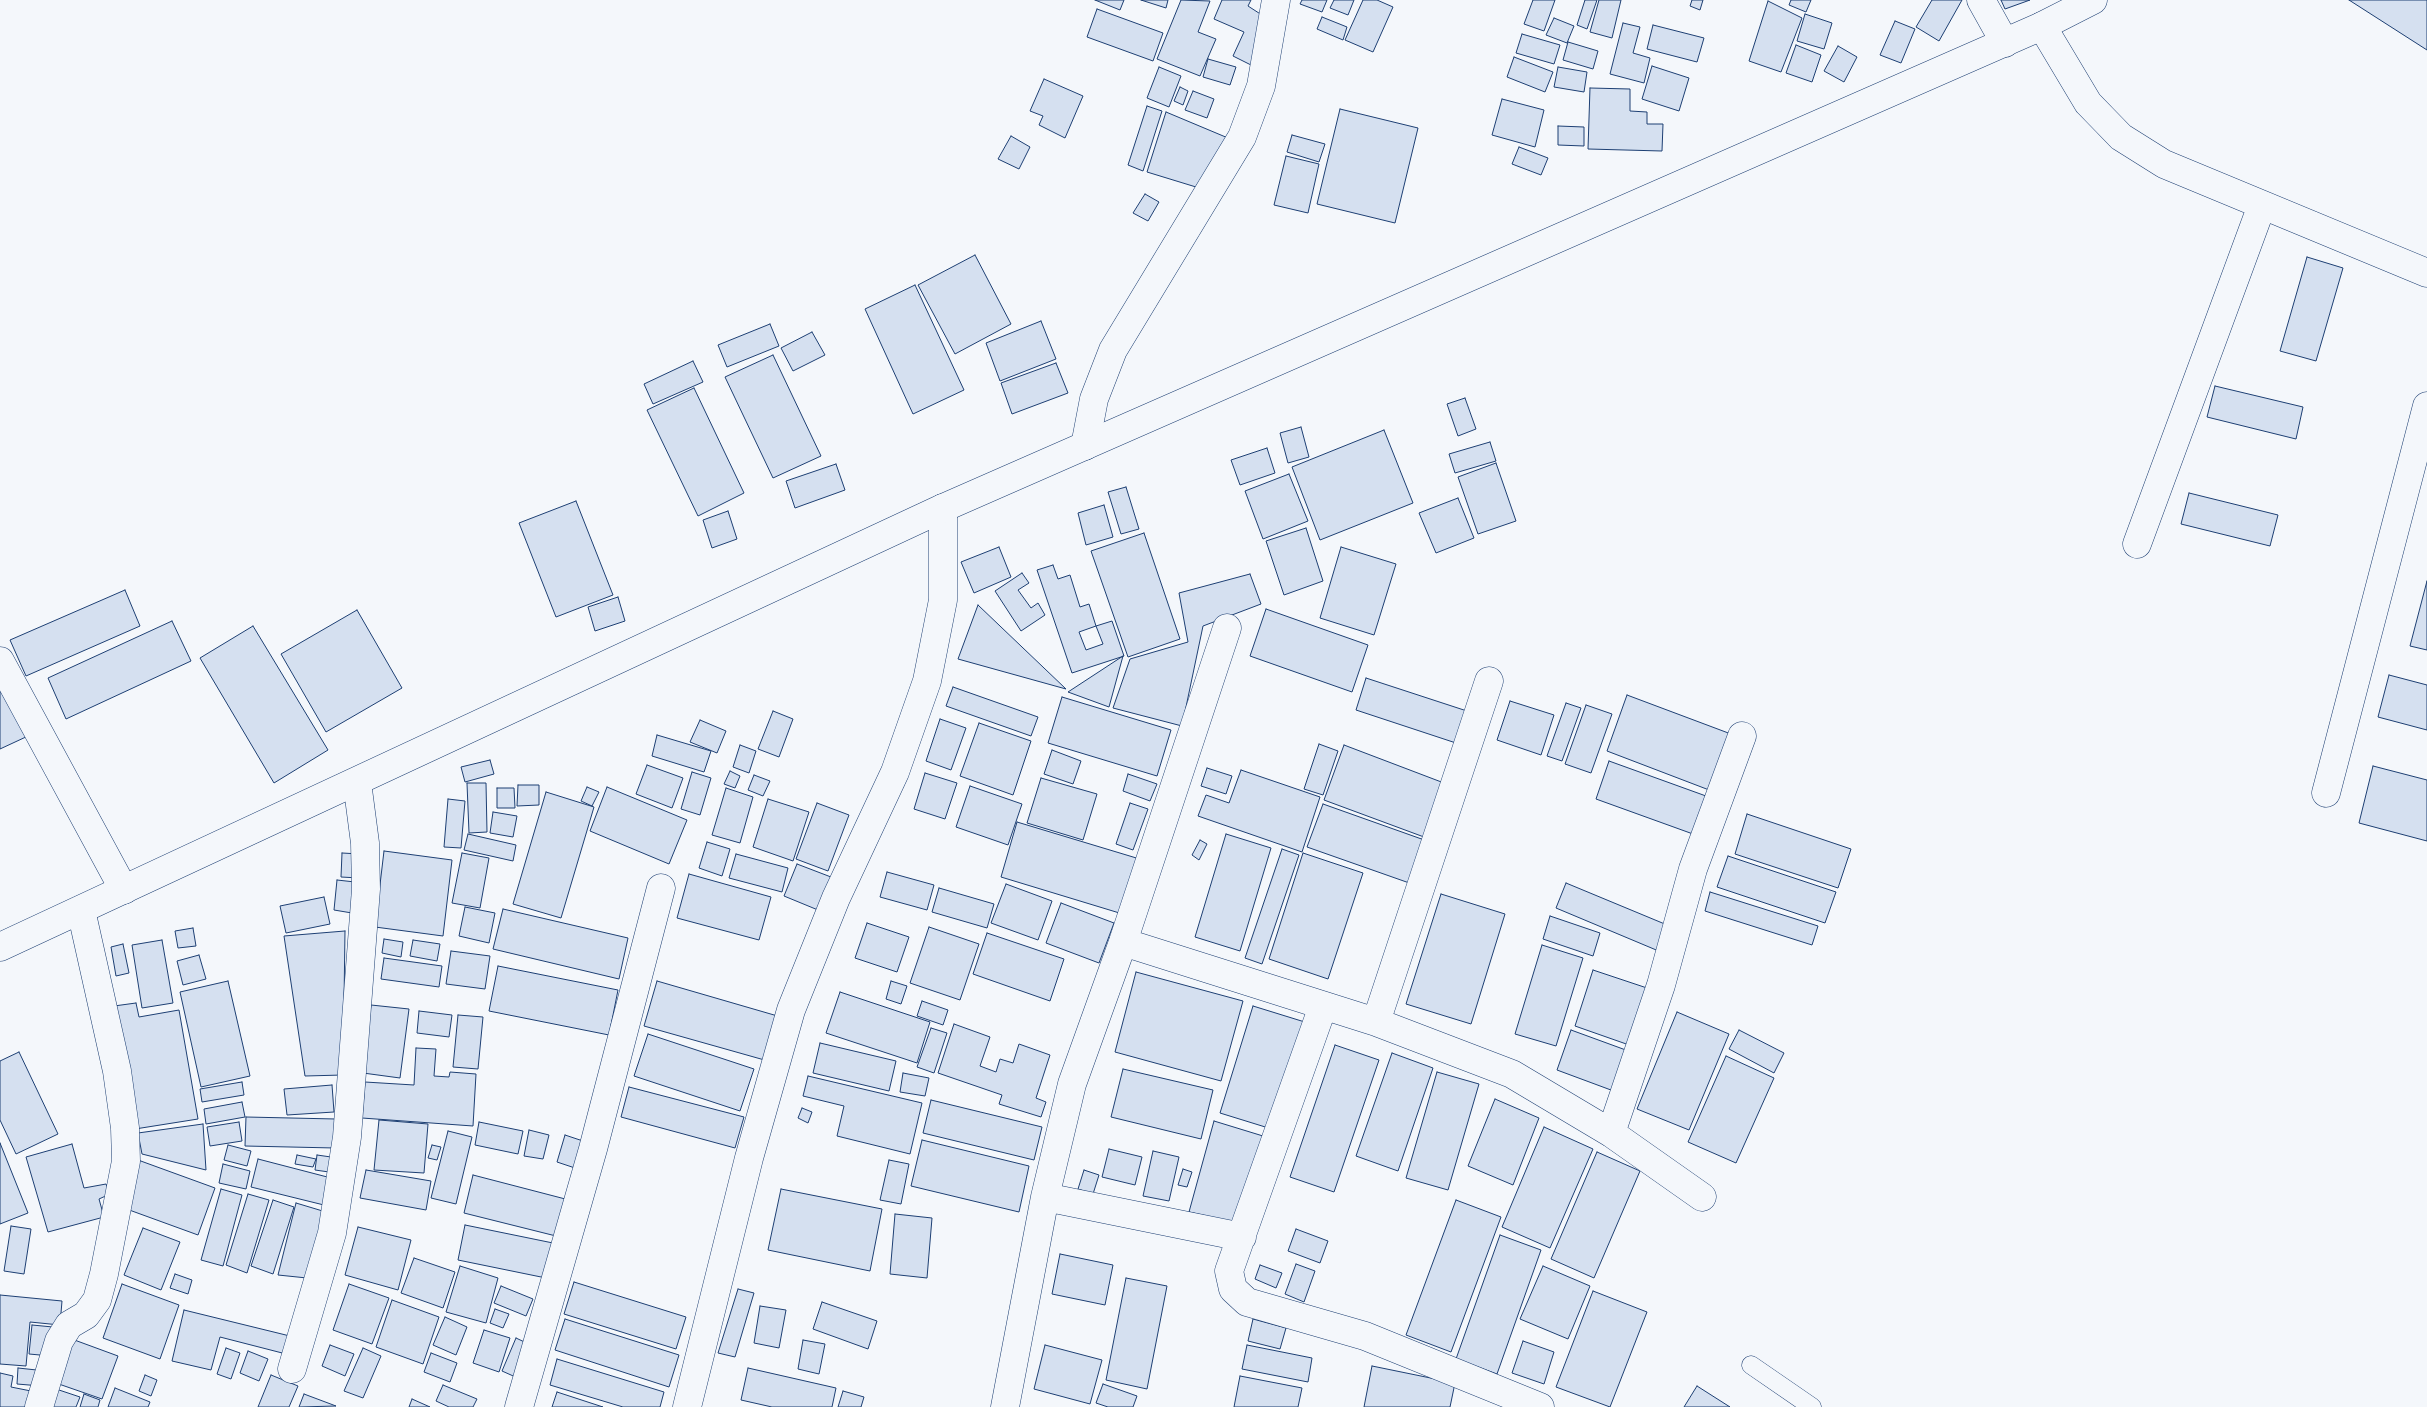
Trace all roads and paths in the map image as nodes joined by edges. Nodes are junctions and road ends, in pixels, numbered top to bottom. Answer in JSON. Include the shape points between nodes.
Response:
{"nodes":[{"id":1,"x":1276,"y":0,"type":"edge"},
{"id":2,"x":1981,"y":0,"type":"edge"},
{"id":3,"x":2093,"y":0,"type":"edge"},
{"id":4,"x":2042,"y":26,"type":"junction"},
{"id":5,"x":2005,"y":42,"type":"junction"},
{"id":6,"x":2262,"y":205,"type":"junction"},
{"id":7,"x":2427,"y":273,"type":"edge"},
{"id":8,"x":2427,"y":406,"type":"edge"},
{"id":9,"x":1085,"y":446,"type":"junction"},
{"id":10,"x":943,"y":508,"type":"junction"},
{"id":11,"x":2137,"y":544,"type":"dead end"},
{"id":12,"x":1227,"y":628,"type":"dead end"},
{"id":13,"x":0,"y":661,"type":"edge"},
{"id":14,"x":1489,"y":681,"type":"dead end"},
{"id":15,"x":1742,"y":736,"type":"dead end"},
{"id":16,"x":357,"y":782,"type":"junction"},
{"id":17,"x":2326,"y":793,"type":"dead end"},
{"id":18,"x":661,"y":888,"type":"dead end"},
{"id":19,"x":124,"y":890,"type":"junction"},
{"id":20,"x":81,"y":910,"type":"junction"},
{"id":21,"x":1123,"y":942,"type":"junction"},
{"id":22,"x":0,"y":947,"type":"edge"},
{"id":23,"x":1323,"y":1006,"type":"junction"},
{"id":24,"x":1376,"y":1022,"type":"junction"},
{"id":25,"x":1611,"y":1133,"type":"junction"},
{"id":26,"x":1045,"y":1197,"type":"junction"},
{"id":27,"x":1702,"y":1197,"type":"dead end"},
{"id":28,"x":1242,"y":1237,"type":"junction"},
{"id":29,"x":1751,"y":1366,"type":"dead end"},
{"id":30,"x":292,"y":1369,"type":"dead end"},
{"id":31,"x":1012,"y":1406,"type":"edge"},
{"id":32,"x":39,"y":1407,"type":"edge"},
{"id":33,"x":519,"y":1407,"type":"edge"},
{"id":34,"x":687,"y":1407,"type":"edge"},
{"id":35,"x":1540,"y":1407,"type":"edge"},
{"id":36,"x":1812,"y":1407,"type":"edge"}],
"edges":[{"from":1,"to":9,"type":"street","via":[[1261,86],[1242,136],[1113,350],[1094,399]]},
{"from":2,"to":5,"type":"street"},
{"from":3,"to":4,"type":"street"},
{"from":4,"to":5,"type":"street"},
{"from":4,"to":6,"type":"street","via":[[2088,103],[2121,137],[2164,164]]},
{"from":5,"to":9,"type":"street"},
{"from":6,"to":7,"type":"street"},
{"from":6,"to":11,"type":"street"},
{"from":8,"to":17,"type":"street"},
{"from":9,"to":10,"type":"street"},
{"from":10,"to":16,"type":"street"},
{"from":10,"to":34,"type":"street","via":[[943,600],[927,681],[895,772],[836,898],[791,1010],[749,1158]]},
{"from":12,"to":21,"type":"street"},
{"from":13,"to":19,"type":"street"},
{"from":14,"to":24,"type":"street"},
{"from":15,"to":25,"type":"street","via":[[1693,869],[1661,985]]},
{"from":16,"to":19,"type":"street"},
{"from":16,"to":30,"type":"street","via":[[365,842],[366,889],[347,1136],[332,1233]]},
{"from":18,"to":33,"type":"street","via":[[593,1149]]},
{"from":19,"to":20,"type":"street"},
{"from":20,"to":22,"type":"street"},
{"from":20,"to":32,"type":"street","via":[[117,1071],[126,1161],[97,1300],[86,1315],[69,1325],[59,1341]]},
{"from":21,"to":23,"type":"street"},
{"from":21,"to":26,"type":"street","via":[[1072,1084]]},
{"from":23,"to":24,"type":"street"},
{"from":23,"to":28,"type":"street"},
{"from":24,"to":25,"type":"street","via":[[1512,1074]]},
{"from":25,"to":27,"type":"street"},
{"from":26,"to":28,"type":"street"},
{"from":26,"to":31,"type":"street"},
{"from":28,"to":35,"type":"street","via":[[1230,1271],[1233,1289],[1247,1302],[1365,1336]]},
{"from":29,"to":36,"type":"lane"}]}
